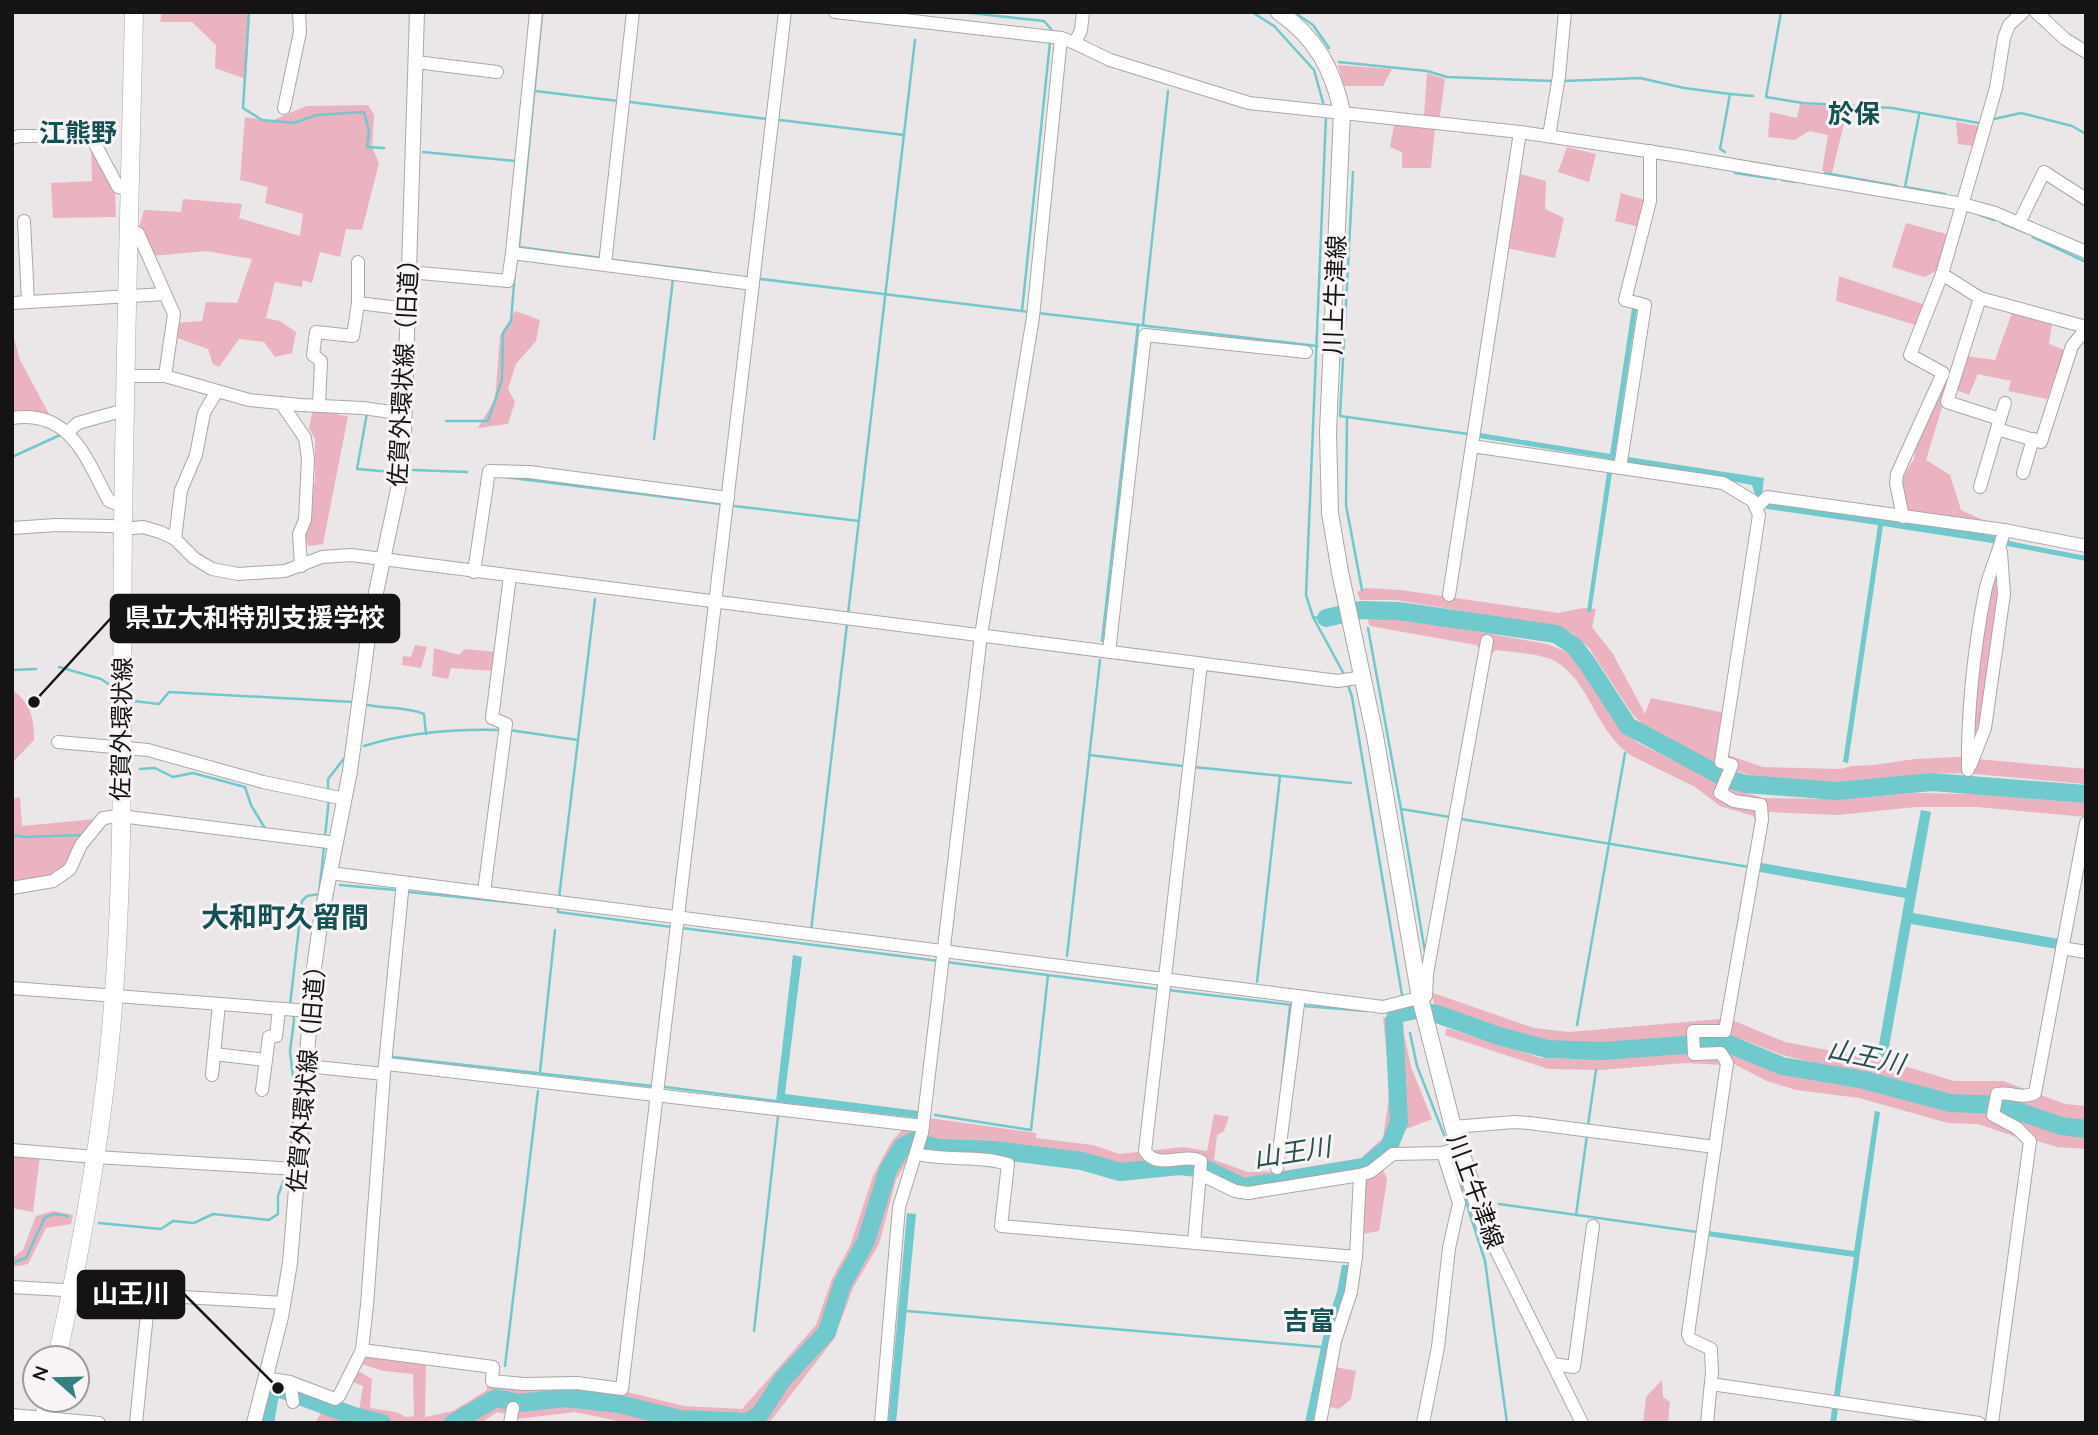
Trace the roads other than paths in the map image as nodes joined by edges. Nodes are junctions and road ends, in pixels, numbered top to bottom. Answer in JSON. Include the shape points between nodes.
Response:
{"nodes":[{"id":1,"x":134,"y":12,"type":"edge"},
{"id":2,"x":299,"y":12,"type":"edge"},
{"id":3,"x":417,"y":12,"type":"edge"},
{"id":4,"x":536,"y":12,"type":"edge"},
{"id":5,"x":633,"y":12,"type":"edge"},
{"id":6,"x":785,"y":12,"type":"edge"},
{"id":7,"x":835,"y":12,"type":"edge"},
{"id":8,"x":1083,"y":12,"type":"edge"},
{"id":9,"x":1279,"y":12,"type":"edge"},
{"id":10,"x":1565,"y":12,"type":"edge"},
{"id":11,"x":2023,"y":12,"type":"edge"},
{"id":12,"x":2036,"y":12,"type":"edge"},
{"id":13,"x":1061,"y":38,"type":"junction"},
{"id":14,"x":1075,"y":43,"type":"junction"},
{"id":15,"x":2086,"y":52,"type":"edge"},
{"id":16,"x":416,"y":62,"type":"junction"},
{"id":17,"x":497,"y":72,"type":"dead end"},
{"id":18,"x":284,"y":108,"type":"dead end"},
{"id":19,"x":1338,"y":112,"type":"junction"},
{"id":20,"x":1520,"y":132,"type":"junction"},
{"id":21,"x":1549,"y":136,"type":"junction"},
{"id":22,"x":12,"y":138,"type":"edge"},
{"id":23,"x":1650,"y":151,"type":"junction"},
{"id":24,"x":130,"y":188,"type":"junction"},
{"id":25,"x":2086,"y":199,"type":"edge"},
{"id":26,"x":1963,"y":204,"type":"junction"},
{"id":27,"x":23,"y":222,"type":"dead end"},
{"id":28,"x":2019,"y":223,"type":"junction"},
{"id":29,"x":129,"y":231,"type":"junction"},
{"id":30,"x":2086,"y":252,"type":"edge"},
{"id":31,"x":512,"y":253,"type":"junction"},
{"id":32,"x":358,"y":262,"type":"dead end"},
{"id":33,"x":605,"y":264,"type":"junction"},
{"id":34,"x":410,"y":272,"type":"junction"},
{"id":35,"x":1942,"y":274,"type":"junction"},
{"id":36,"x":753,"y":284,"type":"junction"},
{"id":37,"x":165,"y":294,"type":"junction"},
{"id":38,"x":128,"y":296,"type":"junction"},
{"id":39,"x":1980,"y":298,"type":"junction"},
{"id":40,"x":28,"y":302,"type":"junction"},
{"id":41,"x":12,"y":303,"type":"edge"},
{"id":42,"x":358,"y":303,"type":"junction"},
{"id":43,"x":408,"y":309,"type":"junction"},
{"id":44,"x":2086,"y":328,"type":"edge"},
{"id":45,"x":1306,"y":352,"type":"dead end"},
{"id":46,"x":126,"y":376,"type":"junction"},
{"id":47,"x":165,"y":376,"type":"junction"},
{"id":48,"x":217,"y":391,"type":"junction"},
{"id":49,"x":2005,"y":403,"type":"dead end"},
{"id":50,"x":281,"y":404,"type":"junction"},
{"id":51,"x":319,"y":406,"type":"junction"},
{"id":52,"x":125,"y":410,"type":"junction"},
{"id":53,"x":405,"y":414,"type":"junction"},
{"id":54,"x":12,"y":418,"type":"edge"},
{"id":55,"x":1999,"y":424,"type":"junction"},
{"id":56,"x":65,"y":430,"type":"junction"},
{"id":57,"x":2033,"y":439,"type":"junction"},
{"id":58,"x":1472,"y":446,"type":"junction"},
{"id":59,"x":1617,"y":463,"type":"junction"},
{"id":60,"x":2023,"y":473,"type":"dead end"},
{"id":61,"x":1980,"y":487,"type":"dead end"},
{"id":62,"x":729,"y":498,"type":"junction"},
{"id":63,"x":123,"y":506,"type":"junction"},
{"id":64,"x":1757,"y":508,"type":"junction"},
{"id":65,"x":1903,"y":517,"type":"junction"},
{"id":66,"x":12,"y":528,"type":"edge"},
{"id":67,"x":123,"y":529,"type":"junction"},
{"id":68,"x":2004,"y":530,"type":"junction"},
{"id":69,"x":175,"y":539,"type":"junction"},
{"id":70,"x":2086,"y":546,"type":"edge"},
{"id":71,"x":2001,"y":548,"type":"junction"},
{"id":72,"x":384,"y":560,"type":"junction"},
{"id":73,"x":301,"y":565,"type":"junction"},
{"id":74,"x":474,"y":572,"type":"junction"},
{"id":75,"x":510,"y":576,"type":"junction"},
{"id":76,"x":1449,"y":595,"type":"dead end"},
{"id":77,"x":716,"y":603,"type":"junction"},
{"id":78,"x":981,"y":635,"type":"junction"},
{"id":79,"x":1487,"y":641,"type":"dead end"},
{"id":80,"x":1109,"y":652,"type":"junction"},
{"id":81,"x":1201,"y":664,"type":"junction"},
{"id":82,"x":1358,"y":678,"type":"junction"},
{"id":83,"x":58,"y":742,"type":"dead end"},
{"id":84,"x":122,"y":746,"type":"junction"},
{"id":85,"x":334,"y":797,"type":"junction"},
{"id":86,"x":120,"y":816,"type":"junction"},
{"id":87,"x":2086,"y":823,"type":"edge"},
{"id":88,"x":328,"y":842,"type":"junction"},
{"id":89,"x":330,"y":873,"type":"junction"},
{"id":90,"x":403,"y":882,"type":"junction"},
{"id":91,"x":12,"y":888,"type":"edge"},
{"id":92,"x":484,"y":892,"type":"junction"},
{"id":93,"x":679,"y":917,"type":"junction"},
{"id":94,"x":2062,"y":948,"type":"junction"},
{"id":95,"x":944,"y":951,"type":"junction"},
{"id":96,"x":2086,"y":951,"type":"edge"},
{"id":97,"x":1165,"y":979,"type":"junction"},
{"id":98,"x":12,"y":988,"type":"edge"},
{"id":99,"x":113,"y":996,"type":"junction"},
{"id":100,"x":1299,"y":996,"type":"junction"},
{"id":101,"x":1420,"y":998,"type":"junction"},
{"id":102,"x":219,"y":1004,"type":"junction"},
{"id":103,"x":282,"y":1009,"type":"junction"},
{"id":104,"x":304,"y":1011,"type":"junction"},
{"id":105,"x":214,"y":1054,"type":"junction"},
{"id":106,"x":266,"y":1060,"type":"junction"},
{"id":107,"x":306,"y":1066,"type":"junction"},
{"id":108,"x":385,"y":1069,"type":"junction"},
{"id":109,"x":212,"y":1075,"type":"dead end"},
{"id":110,"x":262,"y":1090,"type":"dead end"},
{"id":111,"x":658,"y":1096,"type":"junction"},
{"id":112,"x":1453,"y":1127,"type":"junction"},
{"id":113,"x":922,"y":1129,"type":"junction"},
{"id":114,"x":1459,"y":1147,"type":"junction"},
{"id":115,"x":1715,"y":1147,"type":"junction"},
{"id":116,"x":12,"y":1150,"type":"edge"},
{"id":117,"x":1443,"y":1153,"type":"junction"},
{"id":118,"x":917,"y":1154,"type":"junction"},
{"id":119,"x":95,"y":1157,"type":"junction"},
{"id":120,"x":1200,"y":1167,"type":"junction"},
{"id":121,"x":1278,"y":1168,"type":"dead end"},
{"id":122,"x":297,"y":1169,"type":"junction"},
{"id":123,"x":1360,"y":1175,"type":"junction"},
{"id":124,"x":1593,"y":1226,"type":"dead end"},
{"id":125,"x":1486,"y":1230,"type":"joint"},
{"id":126,"x":1194,"y":1243,"type":"junction"},
{"id":127,"x":1356,"y":1257,"type":"junction"},
{"id":128,"x":12,"y":1287,"type":"edge"},
{"id":129,"x":71,"y":1290,"type":"junction"},
{"id":130,"x":149,"y":1294,"type":"junction"},
{"id":131,"x":284,"y":1303,"type":"junction"},
{"id":132,"x":60,"y":1344,"type":"edge"},
{"id":133,"x":362,"y":1350,"type":"junction"},
{"id":134,"x":1553,"y":1364,"type":"junction"},
{"id":135,"x":265,"y":1378,"type":"junction"},
{"id":136,"x":290,"y":1382,"type":"junction"},
{"id":137,"x":1711,"y":1384,"type":"junction"},
{"id":138,"x":293,"y":1402,"type":"dead end"},
{"id":139,"x":513,"y":1408,"type":"dead end"},
{"id":140,"x":12,"y":1416,"type":"edge"},
{"id":141,"x":44,"y":1420,"type":"edge"},
{"id":142,"x":99,"y":1423,"type":"edge"},
{"id":143,"x":136,"y":1423,"type":"edge"},
{"id":144,"x":254,"y":1423,"type":"edge"},
{"id":145,"x":510,"y":1423,"type":"edge"},
{"id":146,"x":881,"y":1423,"type":"edge"},
{"id":147,"x":1320,"y":1423,"type":"edge"},
{"id":148,"x":1423,"y":1423,"type":"edge"},
{"id":149,"x":1582,"y":1423,"type":"edge"},
{"id":150,"x":1707,"y":1423,"type":"edge"},
{"id":151,"x":1979,"y":1423,"type":"edge"},
{"id":152,"x":1992,"y":1423,"type":"edge"}],
"edges":[{"from":1,"to":24,"type":"main road","name":"佐賀外環状線"},
{"from":2,"to":18,"type":"street","via":[[300,32]]},
{"from":3,"to":16,"type":"street","name":"佐賀外環状線（旧道）"},
{"from":4,"to":31,"type":"street"},
{"from":5,"to":33,"type":"street"},
{"from":6,"to":36,"type":"street"},
{"from":7,"to":13,"type":"street"},
{"from":8,"to":14,"type":"street"},
{"from":9,"to":19,"type":"main road","name":"川上牛津線","via":[[1313,42],[1336,83]]},
{"from":10,"to":21,"type":"street"},
{"from":11,"to":26,"type":"street","via":[[2009,25],[2004,38],[1996,88]]},
{"from":12,"to":15,"type":"street"},
{"from":13,"to":14,"type":"street"},
{"from":13,"to":78,"type":"street","via":[[1033,312]]},
{"from":14,"to":19,"type":"street","via":[[1110,60],[1249,103]]},
{"from":16,"to":17,"type":"street"},
{"from":16,"to":34,"type":"street","name":"佐賀外環状線（旧道）"},
{"from":19,"to":20,"type":"street"},
{"from":19,"to":82,"type":"main road","name":"川上牛津線","via":[[1328,474],[1330,513]]},
{"from":20,"to":21,"type":"street"},
{"from":20,"to":58,"type":"street"},
{"from":21,"to":23,"type":"street"},
{"from":22,"to":24,"type":"street","via":[[88,130],[118,187]]},
{"from":23,"to":26,"type":"street"},
{"from":23,"to":59,"type":"street","via":[[1650,201],[1625,300],[1644,305]]},
{"from":24,"to":29,"type":"main road","name":"佐賀外環状線"},
{"from":25,"to":28,"type":"street","via":[[2044,172]]},
{"from":26,"to":28,"type":"street"},
{"from":26,"to":35,"type":"street"},
{"from":27,"to":40,"type":"street"},
{"from":28,"to":30,"type":"street"},
{"from":29,"to":37,"type":"street","via":[[138,233]]},
{"from":29,"to":38,"type":"main road","name":"佐賀外環状線"},
{"from":31,"to":33,"type":"street"},
{"from":31,"to":34,"type":"street","via":[[508,281]]},
{"from":32,"to":42,"type":"street"},
{"from":33,"to":36,"type":"street"},
{"from":34,"to":43,"type":"street","name":"佐賀外環状線（旧道）"},
{"from":35,"to":39,"type":"street"},
{"from":35,"to":65,"type":"street","via":[[1910,355],[1943,373],[1897,474]]},
{"from":36,"to":62,"type":"street"},
{"from":37,"to":38,"type":"street"},
{"from":37,"to":47,"type":"street","via":[[174,314]]},
{"from":38,"to":40,"type":"street"},
{"from":38,"to":46,"type":"main road","name":"佐賀外環状線"},
{"from":39,"to":44,"type":"street"},
{"from":39,"to":55,"type":"street","via":[[1947,402]]},
{"from":40,"to":41,"type":"street"},
{"from":42,"to":43,"type":"street"},
{"from":42,"to":51,"type":"street","via":[[353,336],[316,331],[313,355],[321,361]]},
{"from":43,"to":53,"type":"street","name":"佐賀外環状線（旧道）"},
{"from":44,"to":57,"type":"street","via":[[2072,346],[2041,442]]},
{"from":45,"to":80,"type":"street","via":[[1145,335]]},
{"from":46,"to":47,"type":"street"},
{"from":46,"to":52,"type":"main road","name":"佐賀外環状線"},
{"from":47,"to":48,"type":"street"},
{"from":48,"to":50,"type":"street"},
{"from":48,"to":69,"type":"street","via":[[204,413],[196,455],[181,490]]},
{"from":49,"to":55,"type":"street"},
{"from":50,"to":51,"type":"street"},
{"from":50,"to":73,"type":"street","via":[[305,438]]},
{"from":51,"to":53,"type":"street"},
{"from":52,"to":56,"type":"street"},
{"from":52,"to":63,"type":"main road","name":"佐賀外環状線"},
{"from":53,"to":72,"type":"street","name":"佐賀外環状線（旧道）","via":[[400,480]]},
{"from":54,"to":56,"type":"street","via":[[42,418]]},
{"from":55,"to":57,"type":"street"},
{"from":55,"to":61,"type":"street"},
{"from":56,"to":63,"type":"street","via":[[77,441],[109,501]]},
{"from":57,"to":60,"type":"street"},
{"from":58,"to":59,"type":"street"},
{"from":58,"to":76,"type":"street"},
{"from":59,"to":64,"type":"street","via":[[1723,483]]},
{"from":62,"to":74,"type":"street","via":[[489,471]]},
{"from":62,"to":77,"type":"street"},
{"from":63,"to":67,"type":"main road","name":"佐賀外環状線"},
{"from":64,"to":65,"type":"street","via":[[1766,497]]},
{"from":64,"to":115,"type":"street","via":[[1721,762],[1732,765],[1720,793],[1734,801],[1761,805],[1762,820],[1725,1031],[1693,1031],[1694,1054],[1721,1053],[1727,1063]]},
{"from":65,"to":68,"type":"street"},
{"from":66,"to":67,"type":"street"},
{"from":67,"to":69,"type":"street","via":[[143,527]]},
{"from":67,"to":84,"type":"main road","name":"佐賀外環状線"},
{"from":68,"to":70,"type":"street"},
{"from":68,"to":71,"type":"street"},
{"from":69,"to":73,"type":"street","via":[[212,569],[262,574]]},
{"from":71,"to":71,"type":"street","via":[[1985,590],[1967,725],[1968,770],[1985,727],[2004,594]]},
{"from":72,"to":73,"type":"street","via":[[351,555],[322,557]]},
{"from":72,"to":74,"type":"street"},
{"from":72,"to":85,"type":"street","name":"佐賀外環状線（旧道）","via":[[371,616],[362,699]]},
{"from":74,"to":75,"type":"street"},
{"from":75,"to":77,"type":"street"},
{"from":75,"to":92,"type":"street","via":[[492,718],[506,724]]},
{"from":77,"to":78,"type":"street"},
{"from":77,"to":93,"type":"street"},
{"from":78,"to":80,"type":"street"},
{"from":78,"to":95,"type":"street"},
{"from":79,"to":101,"type":"street","via":[[1426,996]]},
{"from":80,"to":81,"type":"street"},
{"from":81,"to":82,"type":"street","via":[[1338,681]]},
{"from":81,"to":97,"type":"street"},
{"from":82,"to":101,"type":"main road"},
{"from":83,"to":84,"type":"street"},
{"from":84,"to":85,"type":"street"},
{"from":84,"to":86,"type":"main road","name":"佐賀外環状線"},
{"from":85,"to":88,"type":"street","name":"佐賀外環状線（旧道）"},
{"from":86,"to":88,"type":"street"},
{"from":86,"to":91,"type":"street","via":[[103,818],[81,845],[70,869],[53,881]]},
{"from":86,"to":99,"type":"main road","name":"佐賀外環状線"},
{"from":87,"to":94,"type":"street"},
{"from":88,"to":89,"type":"street","name":"佐賀外環状線（旧道）"},
{"from":89,"to":90,"type":"street"},
{"from":89,"to":104,"type":"street","name":"佐賀外環状線（旧道）"},
{"from":90,"to":92,"type":"street"},
{"from":90,"to":108,"type":"street"},
{"from":92,"to":93,"type":"street"},
{"from":93,"to":95,"type":"street"},
{"from":93,"to":111,"type":"street"},
{"from":94,"to":96,"type":"street"},
{"from":94,"to":152,"type":"street","via":[[2035,1093],[2025,1097],[1997,1094],[1993,1115],[2030,1141]]},
{"from":95,"to":97,"type":"street"},
{"from":95,"to":113,"type":"street"},
{"from":97,"to":100,"type":"street"},
{"from":97,"to":120,"type":"street","via":[[1144,1151],[1159,1161],[1195,1158]]},
{"from":98,"to":99,"type":"street"},
{"from":99,"to":102,"type":"street"},
{"from":99,"to":119,"type":"main road","name":"佐賀外環状線"},
{"from":100,"to":101,"type":"street","via":[[1383,1007]]},
{"from":100,"to":121,"type":"street"},
{"from":101,"to":112,"type":"main road","name":"川上牛津線"},
{"from":102,"to":103,"type":"street"},
{"from":102,"to":105,"type":"street"},
{"from":103,"to":104,"type":"street"},
{"from":103,"to":106,"type":"street","via":[[276,1036],[269,1037]]},
{"from":104,"to":107,"type":"street","name":"佐賀外環状線（旧道）"},
{"from":105,"to":106,"type":"street"},
{"from":105,"to":109,"type":"street"},
{"from":106,"to":110,"type":"street"},
{"from":107,"to":108,"type":"street"},
{"from":107,"to":122,"type":"street","name":"佐賀外環状線（旧道）"},
{"from":108,"to":111,"type":"street"},
{"from":108,"to":133,"type":"street"},
{"from":111,"to":113,"type":"street"},
{"from":111,"to":133,"type":"street","via":[[622,1389],[577,1382],[492,1381],[493,1367]]},
{"from":112,"to":114,"type":"main road","name":"川上牛津線"},
{"from":112,"to":115,"type":"street","via":[[1530,1123]]},
{"from":113,"to":118,"type":"street"},
{"from":114,"to":117,"type":"street"},
{"from":114,"to":125,"type":"main road","name":"川上牛津線"},
{"from":115,"to":137,"type":"street","via":[[1688,1334],[1711,1349]]},
{"from":116,"to":119,"type":"street"},
{"from":117,"to":123,"type":"street","via":[[1393,1154]]},
{"from":117,"to":148,"type":"street","via":[[1460,1203]]},
{"from":118,"to":126,"type":"street","via":[[1007,1164],[1001,1226]]},
{"from":118,"to":146,"type":"street","via":[[899,1207]]},
{"from":119,"to":122,"type":"street"},
{"from":119,"to":129,"type":"main road","name":"佐賀外環状線"},
{"from":120,"to":123,"type":"street","via":[[1235,1191],[1248,1194]]},
{"from":120,"to":126,"type":"street"},
{"from":122,"to":131,"type":"street","name":"佐賀外環状線（旧道）"},
{"from":123,"to":127,"type":"street"},
{"from":124,"to":134,"type":"street","via":[[1574,1367]]},
{"from":125,"to":134,"type":"street","name":"川上牛津線"},
{"from":126,"to":127,"type":"street"},
{"from":127,"to":147,"type":"street"},
{"from":128,"to":129,"type":"street"},
{"from":129,"to":130,"type":"street"},
{"from":129,"to":132,"type":"main road","name":"佐賀外環状線"},
{"from":130,"to":131,"type":"street"},
{"from":130,"to":143,"type":"street"},
{"from":131,"to":135,"type":"street","name":"佐賀外環状線（旧道）"},
{"from":133,"to":136,"type":"street","via":[[335,1399]]},
{"from":134,"to":149,"type":"street","name":"川上牛津線"},
{"from":135,"to":136,"type":"street"},
{"from":135,"to":144,"type":"street","name":"佐賀外環状線（旧道）"},
{"from":136,"to":138,"type":"street"},
{"from":137,"to":150,"type":"street"},
{"from":137,"to":151,"type":"street"},
{"from":139,"to":145,"type":"street"},
{"from":140,"to":141,"type":"street"},
{"from":141,"to":142,"type":"street"}]}
